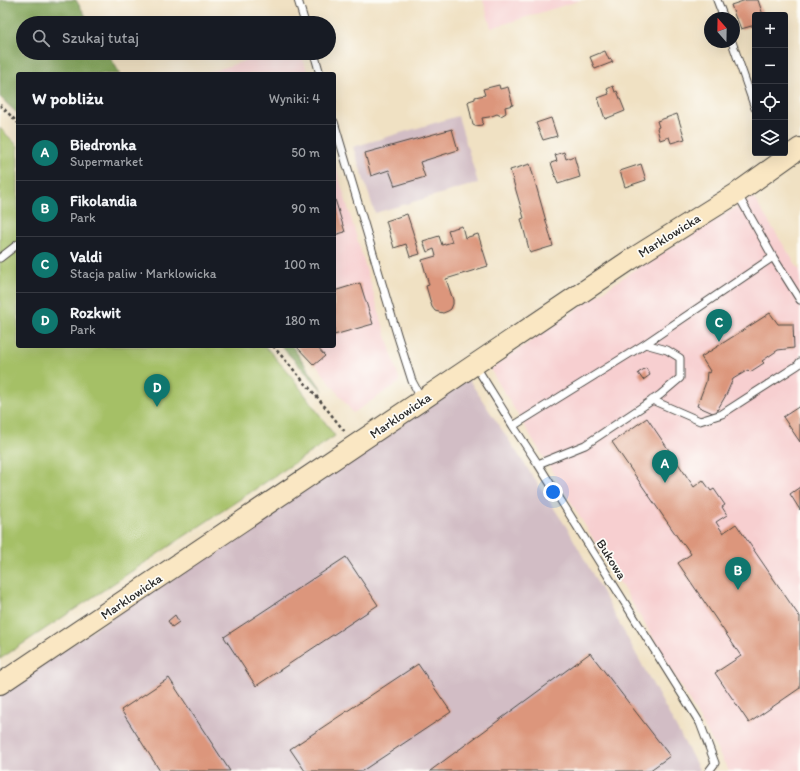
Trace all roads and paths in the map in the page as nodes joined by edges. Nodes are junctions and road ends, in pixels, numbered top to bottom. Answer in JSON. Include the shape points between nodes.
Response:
{"nodes":[{"id":1,"x":298,"y":0,"type":"edge"},
{"id":2,"x":717,"y":0,"type":"edge"},
{"id":3,"x":722,"y":12,"type":"edge"},
{"id":4,"x":303,"y":16,"type":"edge"},
{"id":5,"x":734,"y":48,"type":"edge"},
{"id":6,"x":316,"y":60,"type":"edge"},
{"id":7,"x":319,"y":72,"type":"edge"},
{"id":8,"x":752,"y":99,"type":"edge"},
{"id":9,"x":0,"y":105,"type":"edge"},
{"id":10,"x":16,"y":121,"type":"edge"},
{"id":11,"x":336,"y":129,"type":"edge"},
{"id":12,"x":800,"y":148,"type":"edge"},
{"id":13,"x":737,"y":193,"type":"junction"},
{"id":14,"x":16,"y":246,"type":"edge"},
{"id":15,"x":774,"y":257,"type":"junction"},
{"id":16,"x":0,"y":258,"type":"edge"},
{"id":17,"x":800,"y":300,"type":"edge"},
{"id":18,"x":645,"y":344,"type":"junction"},
{"id":19,"x":275,"y":348,"type":"edge"},
{"id":20,"x":800,"y":362,"type":"edge"},
{"id":21,"x":475,"y":365,"type":"junction"},
{"id":22,"x":422,"y":400,"type":"junction"},
{"id":23,"x":652,"y":400,"type":"junction"},
{"id":24,"x":513,"y":426,"type":"junction"},
{"id":25,"x":356,"y":445,"type":"junction"},
{"id":26,"x":538,"y":464,"type":"junction"},
{"id":27,"x":0,"y":684,"type":"edge"},
{"id":28,"x":709,"y":771,"type":"edge"}],
"edges":[{"from":1,"to":4,"type":"lane"},
{"from":2,"to":3,"type":"lane"},
{"from":5,"to":8,"type":"lane"},
{"from":6,"to":7,"type":"lane"},
{"from":9,"to":10,"type":"path"},
{"from":11,"to":22,"type":"lane","via":[[399,341],[412,381]]},
{"from":12,"to":13,"type":"main road","name":"Marklowicka","via":[[777,161]]},
{"from":13,"to":15,"type":"lane"},
{"from":13,"to":21,"type":"main road","name":"Marklowicka","via":[[630,260]]},
{"from":14,"to":16,"type":"lane"},
{"from":15,"to":17,"type":"lane"},
{"from":15,"to":18,"type":"lane"},
{"from":18,"to":23,"type":"lane","via":[[667,350],[680,358],[680,378]]},
{"from":18,"to":24,"type":"lane"},
{"from":19,"to":25,"type":"path"},
{"from":20,"to":23,"type":"lane","via":[[722,414],[700,421]]},
{"from":21,"to":22,"type":"main road","name":"Marklowicka"},
{"from":21,"to":24,"type":"lane","name":"Bukowa"},
{"from":22,"to":25,"type":"main road","name":"Marklowicka"},
{"from":23,"to":26,"type":"lane","via":[[585,445]]},
{"from":24,"to":26,"type":"lane","name":"Bukowa"},
{"from":25,"to":27,"type":"main road","name":"Marklowicka"},
{"from":26,"to":28,"type":"lane","name":"Bukowa","via":[[700,723],[715,763]]}]}
